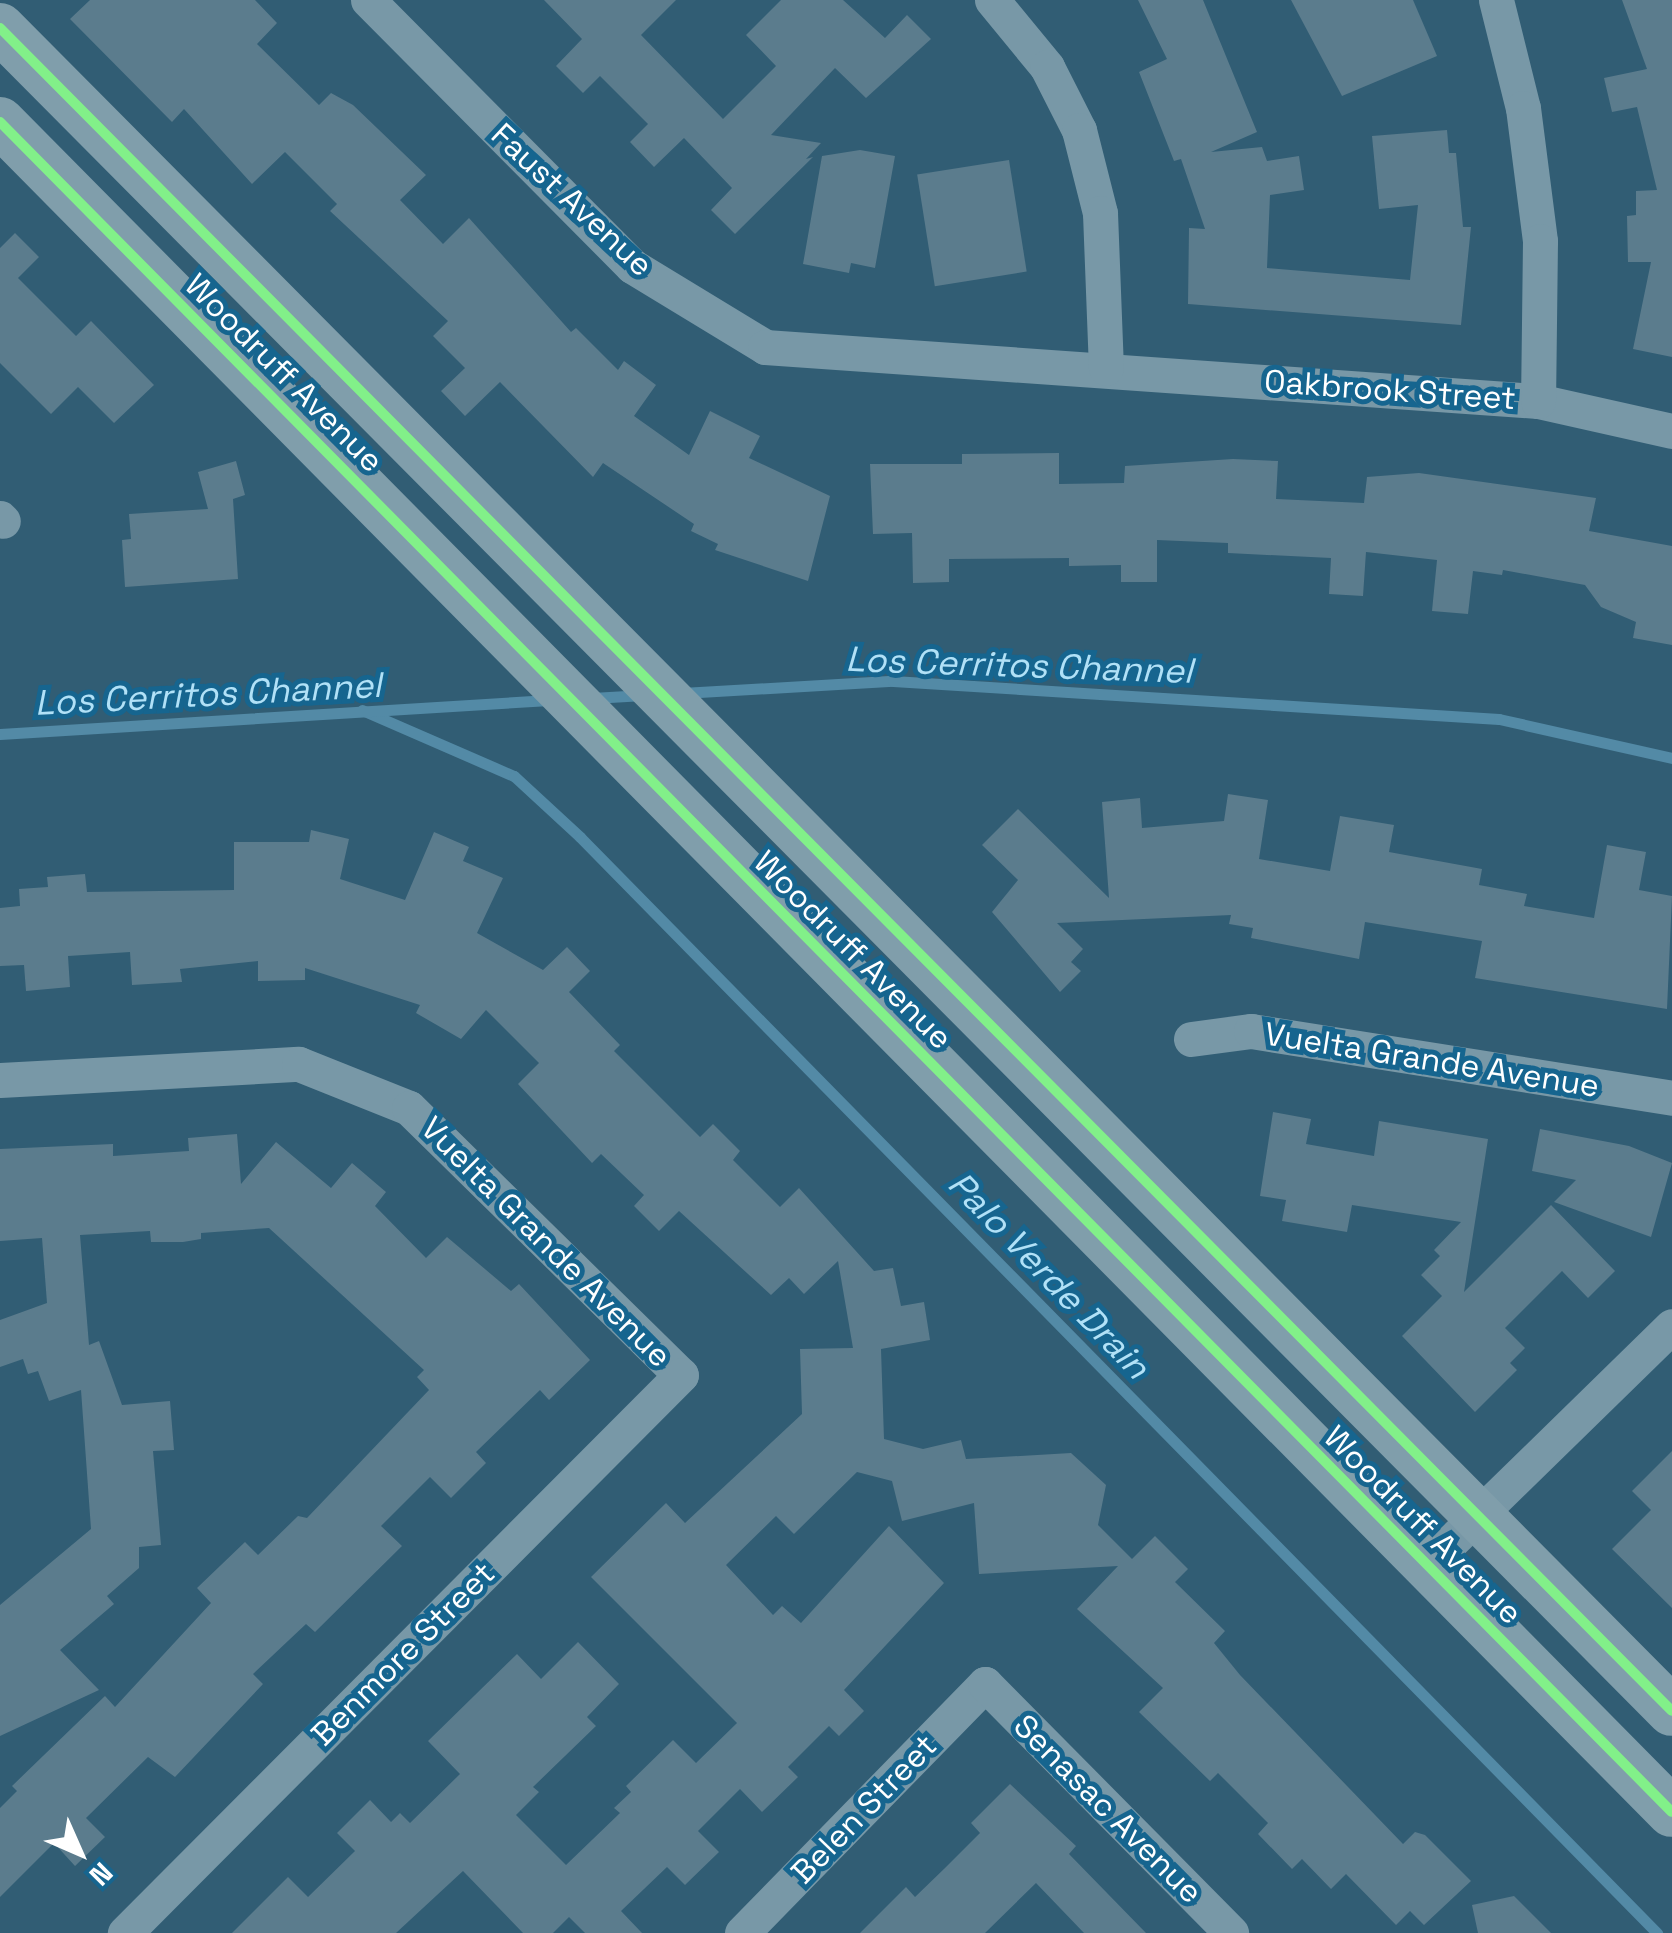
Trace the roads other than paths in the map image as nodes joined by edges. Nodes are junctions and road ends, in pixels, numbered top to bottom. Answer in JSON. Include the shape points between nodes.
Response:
{"nodes":[{"id":1,"x":368,"y":0,"type":"edge"},
{"id":2,"x":992,"y":0,"type":"edge"},
{"id":3,"x":1496,"y":0,"type":"edge"},
{"id":4,"x":0,"y":28,"type":"edge"},
{"id":5,"x":0,"y":122,"type":"edge"},
{"id":6,"x":1106,"y":368,"type":"junction"},
{"id":7,"x":1538,"y":401,"type":"junction"},
{"id":8,"x":1672,"y":431,"type":"edge"},
{"id":9,"x":1191,"y":1039,"type":"dead end"},
{"id":10,"x":0,"y":1080,"type":"edge"},
{"id":11,"x":1672,"y":1098,"type":"edge"},
{"id":12,"x":1672,"y":1326,"type":"edge"},
{"id":13,"x":681,"y":1375,"type":"joint"},
{"id":14,"x":1478,"y":1515,"type":"junction"},
{"id":15,"x":1427,"y":1566,"type":"junction"},
{"id":16,"x":986,"y":1684,"type":"joint"},
{"id":17,"x":1672,"y":1710,"type":"edge"},
{"id":18,"x":1672,"y":1812,"type":"edge"},
{"id":19,"x":125,"y":1933,"type":"edge"},
{"id":20,"x":742,"y":1933,"type":"edge"},
{"id":21,"x":1230,"y":1933,"type":"edge"}],
"edges":[{"from":1,"to":6,"type":"street","name":"Faust Avenue","via":[[632,266],[765,347]]},
{"from":2,"to":6,"type":"street","via":[[1047,67],[1079,130],[1100,213]]},
{"from":3,"to":7,"type":"street","via":[[1523,108],[1540,241]]},
{"from":4,"to":14,"type":"main road","name":"Woodruff Avenue"},
{"from":5,"to":15,"type":"main road","name":"Woodruff Avenue"},
{"from":6,"to":7,"type":"street","name":"Oakbrook Street"},
{"from":7,"to":8,"type":"street","name":"Oakbrook Street"},
{"from":9,"to":11,"type":"street","name":"Vuelta Grande Avenue","via":[[1251,1031]]},
{"from":10,"to":13,"type":"street","name":"Vuelta Grande Avenue","via":[[300,1064],[410,1108]]},
{"from":12,"to":14,"type":"street"},
{"from":13,"to":19,"type":"street","name":"Benmore Street"},
{"from":14,"to":15,"type":"street"},
{"from":14,"to":17,"type":"main road","name":"Woodruff Avenue"},
{"from":15,"to":18,"type":"main road","name":"Woodruff Avenue"},
{"from":16,"to":20,"type":"street","name":"Belen Street"},
{"from":16,"to":21,"type":"street","name":"Senasac Avenue"}]}
